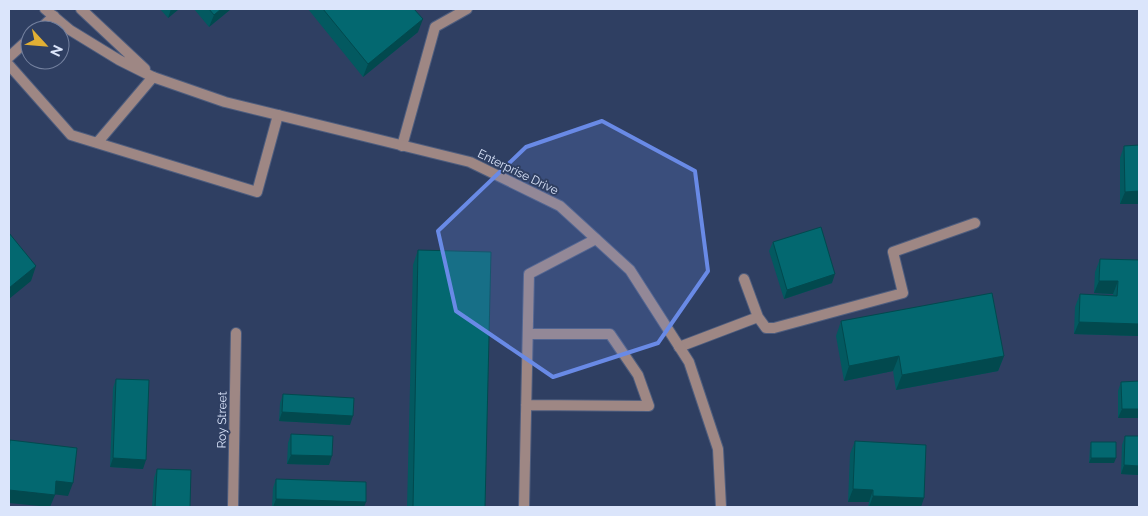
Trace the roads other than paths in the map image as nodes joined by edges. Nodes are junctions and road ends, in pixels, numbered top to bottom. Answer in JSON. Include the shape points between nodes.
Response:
{"nodes":[{"id":1,"x":45,"y":9,"type":"edge"},
{"id":2,"x":467,"y":9,"type":"edge"},
{"id":3,"x":87,"y":10,"type":"edge"},
{"id":4,"x":54,"y":16,"type":"junction"},
{"id":5,"x":50,"y":20,"type":"edge"},
{"id":6,"x":20,"y":48,"type":"edge"},
{"id":7,"x":9,"y":58,"type":"edge"},
{"id":8,"x":9,"y":65,"type":"edge"},
{"id":9,"x":153,"y":77,"type":"junction"},
{"id":10,"x":278,"y":115,"type":"junction"},
{"id":11,"x":97,"y":143,"type":"junction"},
{"id":12,"x":402,"y":146,"type":"junction"},
{"id":13,"x":975,"y":223,"type":"dead end"},
{"id":14,"x":596,"y":239,"type":"junction"},
{"id":15,"x":744,"y":279,"type":"dead end"},
{"id":16,"x":758,"y":318,"type":"junction"},
{"id":17,"x":236,"y":333,"type":"dead end"},
{"id":18,"x":528,"y":334,"type":"junction"},
{"id":19,"x":679,"y":346,"type":"junction"},
{"id":20,"x":526,"y":405,"type":"junction"},
{"id":21,"x":233,"y":507,"type":"edge"},
{"id":22,"x":524,"y":507,"type":"edge"},
{"id":23,"x":722,"y":507,"type":"edge"}],
"edges":[{"from":1,"to":4,"type":"street","name":"Enterprise Drive"},
{"from":2,"to":12,"type":"street","via":[[435,27]]},
{"from":3,"to":9,"type":"street","name":"Enterprise Drive"},
{"from":4,"to":5,"type":"street"},
{"from":4,"to":9,"type":"street","name":"Enterprise Drive","via":[[78,35]]},
{"from":6,"to":7,"type":"street"},
{"from":8,"to":11,"type":"street","via":[[71,135]]},
{"from":9,"to":10,"type":"street","name":"Enterprise Drive","via":[[226,102]]},
{"from":9,"to":11,"type":"street"},
{"from":10,"to":11,"type":"street","via":[[257,192]]},
{"from":10,"to":12,"type":"street","name":"Enterprise Drive"},
{"from":12,"to":14,"type":"street","name":"Enterprise Drive","via":[[470,162],[560,206]]},
{"from":13,"to":16,"type":"street","via":[[893,252],[903,293],[774,328],[766,328]]},
{"from":14,"to":18,"type":"street","via":[[529,274]]},
{"from":14,"to":19,"type":"street","name":"Enterprise Drive","via":[[630,270]]},
{"from":15,"to":16,"type":"street"},
{"from":16,"to":19,"type":"street"},
{"from":17,"to":21,"type":"street","name":"Roy Street"},
{"from":18,"to":20,"type":"street"},
{"from":18,"to":20,"type":"street","via":[[610,334],[638,375],[648,406]]},
{"from":19,"to":23,"type":"street","name":"Enterprise Drive","via":[[689,362],[718,449]]},
{"from":20,"to":22,"type":"street"}]}
